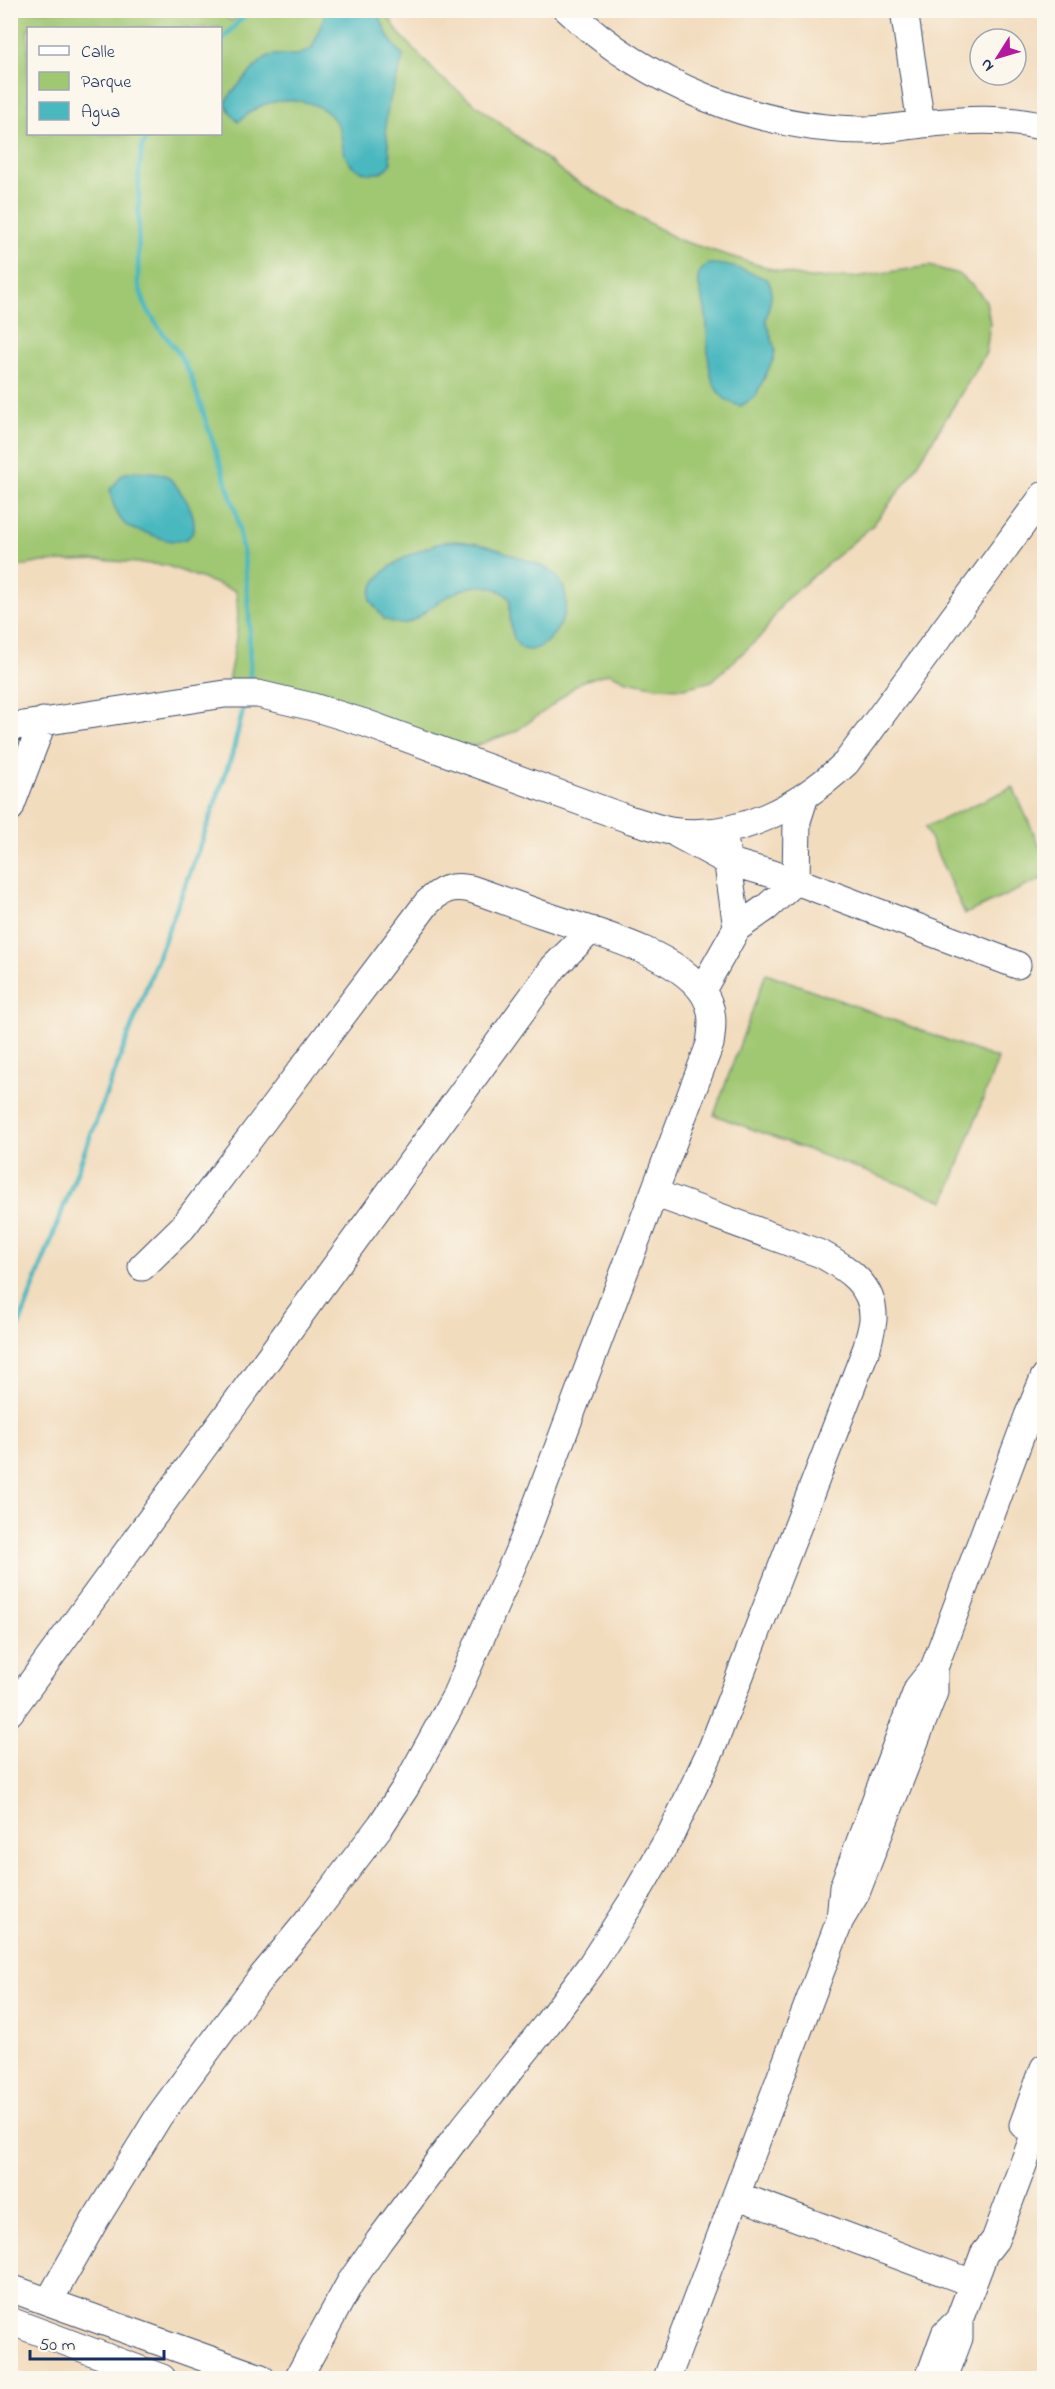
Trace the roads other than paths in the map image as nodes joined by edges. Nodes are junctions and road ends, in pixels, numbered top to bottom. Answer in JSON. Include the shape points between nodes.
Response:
{"nodes":[{"id":1,"x":568,"y":10,"type":"edge"},
{"id":2,"x":904,"y":10,"type":"edge"},
{"id":3,"x":921,"y":124,"type":"junction"},
{"id":4,"x":1044,"y":128,"type":"edge"},
{"id":5,"x":1044,"y":495,"type":"edge"},
{"id":6,"x":44,"y":721,"type":"junction"},
{"id":7,"x":10,"y":727,"type":"edge"},
{"id":8,"x":806,"y":796,"type":"junction"},
{"id":9,"x":10,"y":808,"type":"edge"},
{"id":10,"x":670,"y":831,"type":"junction"},
{"id":11,"x":723,"y":831,"type":"junction"},
{"id":12,"x":727,"y":861,"type":"junction"},
{"id":13,"x":796,"y":881,"type":"junction"},
{"id":14,"x":542,"y":915,"type":"junction"},
{"id":15,"x":737,"y":928,"type":"junction"},
{"id":16,"x":591,"y":930,"type":"junction"},
{"id":17,"x":1017,"y":965,"type":"dead end"},
{"id":18,"x":554,"y":967,"type":"junction"},
{"id":19,"x":702,"y":990,"type":"junction"},
{"id":20,"x":654,"y":1193,"type":"junction"},
{"id":21,"x":142,"y":1267,"type":"dead end"},
{"id":22,"x":1044,"y":1378,"type":"edge"},
{"id":23,"x":10,"y":1712,"type":"edge"},
{"id":24,"x":1044,"y":2068,"type":"edge"},
{"id":25,"x":1041,"y":2099,"type":"edge"},
{"id":26,"x":736,"y":2195,"type":"junction"},
{"id":27,"x":972,"y":2283,"type":"junction"},
{"id":28,"x":10,"y":2288,"type":"edge"},
{"id":29,"x":49,"y":2301,"type":"junction"},
{"id":30,"x":959,"y":2320,"type":"junction"},
{"id":31,"x":10,"y":2321,"type":"edge"},
{"id":32,"x":153,"y":2377,"type":"edge"},
{"id":33,"x":261,"y":2379,"type":"edge"},
{"id":34,"x":298,"y":2379,"type":"edge"},
{"id":35,"x":667,"y":2379,"type":"edge"},
{"id":36,"x":929,"y":2379,"type":"edge"},
{"id":37,"x":944,"y":2379,"type":"edge"}],
"edges":[{"from":1,"to":3,"type":"street","via":[[602,40],[646,69],[701,96],[767,116],[831,128],[868,130]]},
{"from":2,"to":3,"type":"street"},
{"from":3,"to":4,"type":"street","via":[[1001,120]]},
{"from":5,"to":8,"type":"street","via":[[859,747],[830,778]]},
{"from":6,"to":7,"type":"street"},
{"from":6,"to":9,"type":"street"},
{"from":6,"to":10,"type":"street","via":[[225,694],[258,694],[365,723]]},
{"from":8,"to":11,"type":"street","via":[[762,819]]},
{"from":8,"to":13,"type":"street","via":[[797,821]]},
{"from":10,"to":11,"type":"street"},
{"from":10,"to":12,"type":"street"},
{"from":11,"to":12,"type":"street"},
{"from":12,"to":13,"type":"street"},
{"from":12,"to":15,"type":"street"},
{"from":13,"to":15,"type":"street"},
{"from":13,"to":17,"type":"street"},
{"from":14,"to":16,"type":"street"},
{"from":14,"to":18,"type":"street","via":[[551,928]]},
{"from":14,"to":21,"type":"street","via":[[471,889],[450,887],[437,893],[183,1227]]},
{"from":15,"to":19,"type":"street"},
{"from":16,"to":18,"type":"street"},
{"from":16,"to":19,"type":"street","via":[[663,961]]},
{"from":18,"to":23,"type":"street"},
{"from":19,"to":20,"type":"street","via":[[711,1006],[710,1044]]},
{"from":20,"to":29,"type":"street","via":[[523,1541],[476,1653],[429,1747],[381,1825],[159,2116]]},
{"from":20,"to":34,"type":"street","via":[[821,1254],[841,1265],[866,1288],[871,1303],[873,1319],[867,1347],[716,1738],[671,1834],[580,1980],[454,2139],[367,2258]]},
{"from":22,"to":26,"type":"street","via":[[934,1668],[934,1692],[843,1887],[840,1920]]},
{"from":24,"to":25,"type":"street"},
{"from":25,"to":27,"type":"street","via":[[981,2237],[984,2254]]},
{"from":26,"to":27,"type":"street"},
{"from":26,"to":35,"type":"street"},
{"from":27,"to":30,"type":"street"},
{"from":28,"to":29,"type":"street"},
{"from":29,"to":33,"type":"street"},
{"from":30,"to":36,"type":"street","via":[[945,2334]]},
{"from":30,"to":37,"type":"street","via":[[959,2338]]},
{"from":31,"to":32,"type":"street"}]}
